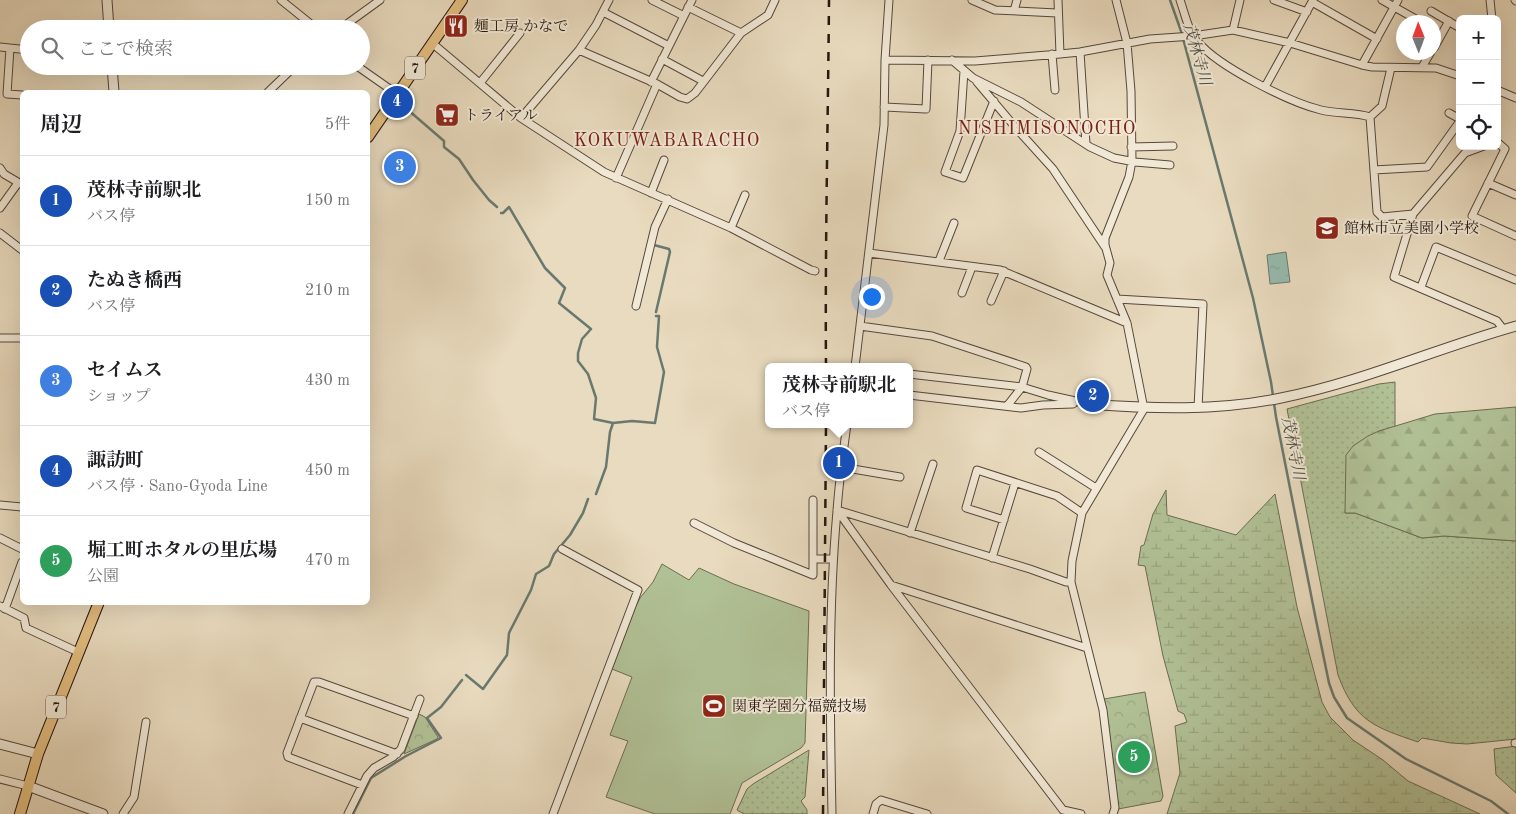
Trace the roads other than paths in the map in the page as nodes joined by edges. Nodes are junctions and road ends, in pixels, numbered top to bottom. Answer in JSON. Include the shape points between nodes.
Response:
{"nodes":[{"id":1,"x":107,"y":0,"type":"edge"},
{"id":2,"x":282,"y":0,"type":"edge"},
{"id":3,"x":380,"y":0,"type":"edge"},
{"id":4,"x":609,"y":0,"type":"edge"},
{"id":5,"x":652,"y":0,"type":"edge"},
{"id":6,"x":692,"y":0,"type":"edge"},
{"id":7,"x":775,"y":0,"type":"edge"},
{"id":8,"x":888,"y":0,"type":"edge"},
{"id":9,"x":972,"y":0,"type":"edge"},
{"id":10,"x":1017,"y":0,"type":"edge"},
{"id":11,"x":1058,"y":0,"type":"edge"},
{"id":12,"x":1116,"y":0,"type":"edge"},
{"id":13,"x":1180,"y":0,"type":"edge"},
{"id":14,"x":1240,"y":0,"type":"edge"},
{"id":15,"x":1274,"y":0,"type":"edge"},
{"id":16,"x":1382,"y":0,"type":"edge"},
{"id":17,"x":1490,"y":0,"type":"edge"},
{"id":18,"x":459,"y":1,"type":"edge"},
{"id":19,"x":1312,"y":1,"type":"edge"},
{"id":20,"x":985,"y":2,"type":"edge"},
{"id":21,"x":1396,"y":4,"type":"edge"},
{"id":22,"x":688,"y":7,"type":"junction"},
{"id":23,"x":1014,"y":11,"type":"junction"},
{"id":24,"x":1431,"y":11,"type":"dead end"},
{"id":25,"x":603,"y":12,"type":"junction"},
{"id":26,"x":1307,"y":12,"type":"junction"},
{"id":27,"x":1057,"y":13,"type":"junction"},
{"id":28,"x":1411,"y":15,"type":"edge"},
{"id":29,"x":1492,"y":15,"type":"edge"},
{"id":30,"x":684,"y":16,"type":"junction"},
{"id":31,"x":108,"y":20,"type":"edge"},
{"id":32,"x":306,"y":20,"type":"edge"},
{"id":33,"x":352,"y":20,"type":"edge"},
{"id":34,"x":1448,"y":21,"type":"junction"},
{"id":35,"x":1456,"y":26,"type":"edge"},
{"id":36,"x":1233,"y":30,"type":"junction"},
{"id":37,"x":520,"y":33,"type":"dead end"},
{"id":38,"x":741,"y":33,"type":"junction"},
{"id":39,"x":1441,"y":34,"type":"edge"},
{"id":40,"x":1191,"y":36,"type":"junction"},
{"id":41,"x":1376,"y":39,"type":"junction"},
{"id":42,"x":1127,"y":43,"type":"junction"},
{"id":43,"x":1290,"y":43,"type":"junction"},
{"id":44,"x":432,"y":44,"type":"junction"},
{"id":45,"x":669,"y":46,"type":"junction"},
{"id":46,"x":0,"y":47,"type":"edge"},
{"id":47,"x":10,"y":48,"type":"junction"},
{"id":48,"x":20,"y":49,"type":"edge"},
{"id":49,"x":579,"y":50,"type":"junction"},
{"id":50,"x":1080,"y":52,"type":"junction"},
{"id":51,"x":1056,"y":54,"type":"junction"},
{"id":52,"x":662,"y":59,"type":"junction"},
{"id":53,"x":884,"y":60,"type":"junction"},
{"id":54,"x":928,"y":60,"type":"junction"},
{"id":55,"x":952,"y":60,"type":"junction"},
{"id":56,"x":1426,"y":60,"type":"edge"},
{"id":57,"x":1362,"y":65,"type":"junction"},
{"id":58,"x":1422,"y":67,"type":"junction"},
{"id":59,"x":1391,"y":68,"type":"junction"},
{"id":60,"x":964,"y":71,"type":"junction"},
{"id":61,"x":113,"y":75,"type":"edge"},
{"id":62,"x":286,"y":75,"type":"edge"},
{"id":63,"x":370,"y":75,"type":"edge"},
{"id":64,"x":1456,"y":75,"type":"edge"},
{"id":65,"x":973,"y":78,"type":"junction"},
{"id":66,"x":703,"y":81,"type":"junction"},
{"id":67,"x":480,"y":83,"type":"junction"},
{"id":68,"x":654,"y":83,"type":"junction"},
{"id":69,"x":1265,"y":87,"type":"junction"},
{"id":70,"x":114,"y":90,"type":"edge"},
{"id":71,"x":270,"y":90,"type":"edge"},
{"id":72,"x":1055,"y":90,"type":"dead end"},
{"id":73,"x":1501,"y":92,"type":"edge"},
{"id":74,"x":397,"y":94,"type":"junction"},
{"id":75,"x":20,"y":95,"type":"edge"},
{"id":76,"x":1516,"y":98,"type":"edge"},
{"id":77,"x":994,"y":101,"type":"junction"},
{"id":78,"x":884,"y":107,"type":"junction"},
{"id":79,"x":1449,"y":113,"type":"dead end"},
{"id":80,"x":1370,"y":117,"type":"junction"},
{"id":81,"x":1456,"y":117,"type":"edge"},
{"id":82,"x":521,"y":118,"type":"junction"},
{"id":83,"x":1456,"y":126,"type":"edge"},
{"id":84,"x":370,"y":134,"type":"edge"},
{"id":85,"x":1086,"y":144,"type":"junction"},
{"id":86,"x":1501,"y":145,"type":"edge"},
{"id":87,"x":1173,"y":146,"type":"dead end"},
{"id":88,"x":1131,"y":147,"type":"junction"},
{"id":89,"x":1473,"y":150,"type":"edge"},
{"id":90,"x":664,"y":160,"type":"dead end"},
{"id":91,"x":1132,"y":161,"type":"junction"},
{"id":92,"x":1170,"y":166,"type":"dead end"},
{"id":93,"x":0,"y":168,"type":"edge"},
{"id":94,"x":1374,"y":170,"type":"junction"},
{"id":95,"x":616,"y":178,"type":"junction"},
{"id":96,"x":20,"y":183,"type":"edge"},
{"id":97,"x":1488,"y":183,"type":"junction"},
{"id":98,"x":651,"y":193,"type":"junction"},
{"id":99,"x":745,"y":194,"type":"dead end"},
{"id":100,"x":1516,"y":195,"type":"edge"},
{"id":101,"x":668,"y":199,"type":"junction"},
{"id":102,"x":0,"y":208,"type":"edge"},
{"id":103,"x":1413,"y":214,"type":"junction"},
{"id":104,"x":954,"y":223,"type":"dead end"},
{"id":105,"x":731,"y":228,"type":"junction"},
{"id":106,"x":0,"y":234,"type":"edge"},
{"id":107,"x":1516,"y":236,"type":"edge"},
{"id":108,"x":1105,"y":245,"type":"junction"},
{"id":109,"x":20,"y":249,"type":"edge"},
{"id":110,"x":869,"y":253,"type":"junction"},
{"id":111,"x":939,"y":262,"type":"junction"},
{"id":112,"x":972,"y":267,"type":"junction"},
{"id":113,"x":815,"y":271,"type":"dead end"},
{"id":114,"x":1004,"y":271,"type":"junction"},
{"id":115,"x":1516,"y":280,"type":"edge"},
{"id":116,"x":1421,"y":287,"type":"junction"},
{"id":117,"x":962,"y":293,"type":"dead end"},
{"id":118,"x":1117,"y":299,"type":"junction"},
{"id":119,"x":991,"y":301,"type":"dead end"},
{"id":120,"x":636,"y":306,"type":"dead end"},
{"id":121,"x":1127,"y":323,"type":"junction"},
{"id":122,"x":860,"y":326,"type":"junction"},
{"id":123,"x":1516,"y":326,"type":"edge"},
{"id":124,"x":1503,"y":329,"type":"junction"},
{"id":125,"x":0,"y":338,"type":"edge"},
{"id":126,"x":20,"y":338,"type":"edge"},
{"id":127,"x":855,"y":363,"type":"edge"},
{"id":128,"x":913,"y":374,"type":"edge"},
{"id":129,"x":1022,"y":387,"type":"junction"},
{"id":130,"x":913,"y":395,"type":"edge"},
{"id":131,"x":1089,"y":404,"type":"junction"},
{"id":132,"x":1007,"y":406,"type":"junction"},
{"id":133,"x":1144,"y":408,"type":"junction"},
{"id":134,"x":1198,"y":408,"type":"junction"},
{"id":135,"x":847,"y":428,"type":"edge"},
{"id":136,"x":1039,"y":452,"type":"dead end"},
{"id":137,"x":933,"y":464,"type":"dead end"},
{"id":138,"x":842,"y":467,"type":"junction"},
{"id":139,"x":900,"y":477,"type":"dead end"},
{"id":140,"x":1015,"y":482,"type":"junction"},
{"id":141,"x":1096,"y":488,"type":"junction"},
{"id":142,"x":813,"y":500,"type":"dead end"},
{"id":143,"x":0,"y":506,"type":"edge"},
{"id":144,"x":20,"y":507,"type":"edge"},
{"id":145,"x":837,"y":510,"type":"junction"},
{"id":146,"x":1082,"y":513,"type":"junction"},
{"id":147,"x":1004,"y":520,"type":"junction"},
{"id":148,"x":694,"y":523,"type":"dead end"},
{"id":149,"x":910,"y":534,"type":"junction"},
{"id":150,"x":0,"y":538,"type":"edge"},
{"id":151,"x":20,"y":548,"type":"edge"},
{"id":152,"x":562,"y":549,"type":"dead end"},
{"id":153,"x":992,"y":558,"type":"junction"},
{"id":154,"x":813,"y":559,"type":"junction"},
{"id":155,"x":833,"y":559,"type":"junction"},
{"id":156,"x":20,"y":567,"type":"edge"},
{"id":157,"x":1071,"y":582,"type":"junction"},
{"id":158,"x":891,"y":585,"type":"junction"},
{"id":159,"x":98,"y":605,"type":"edge"},
{"id":160,"x":3,"y":608,"type":"edge"},
{"id":161,"x":1087,"y":648,"type":"junction"},
{"id":162,"x":78,"y":652,"type":"junction"},
{"id":163,"x":420,"y":699,"type":"dead end"},
{"id":164,"x":414,"y":716,"type":"junction"},
{"id":165,"x":300,"y":718,"type":"junction"},
{"id":166,"x":146,"y":722,"type":"dead end"},
{"id":167,"x":0,"y":744,"type":"edge"},
{"id":168,"x":38,"y":754,"type":"junction"},
{"id":169,"x":397,"y":754,"type":"junction"},
{"id":170,"x":0,"y":778,"type":"edge"},
{"id":171,"x":362,"y":784,"type":"junction"},
{"id":172,"x":28,"y":786,"type":"junction"},
{"id":173,"x":1062,"y":812,"type":"edge"},
{"id":174,"x":20,"y":814,"type":"edge"},
{"id":175,"x":102,"y":814,"type":"edge"},
{"id":176,"x":123,"y":814,"type":"edge"},
{"id":177,"x":348,"y":814,"type":"edge"},
{"id":178,"x":553,"y":814,"type":"edge"},
{"id":179,"x":832,"y":814,"type":"edge"},
{"id":180,"x":873,"y":814,"type":"edge"},
{"id":181,"x":927,"y":814,"type":"edge"},
{"id":182,"x":1081,"y":814,"type":"edge"},
{"id":183,"x":1113,"y":814,"type":"edge"}],
"edges":[{"from":1,"to":31,"type":"street"},
{"from":2,"to":32,"type":"street"},
{"from":3,"to":33,"type":"street"},
{"from":4,"to":25,"type":"street"},
{"from":5,"to":30,"type":"street"},
{"from":6,"to":22,"type":"street"},
{"from":7,"to":38,"type":"street","via":[[768,15]]},
{"from":8,"to":53,"type":"street"},
{"from":9,"to":20,"type":"street"},
{"from":10,"to":23,"type":"street"},
{"from":11,"to":27,"type":"street"},
{"from":12,"to":42,"type":"street"},
{"from":13,"to":40,"type":"street"},
{"from":14,"to":36,"type":"street"},
{"from":15,"to":26,"type":"street"},
{"from":16,"to":21,"type":"street"},
{"from":17,"to":29,"type":"street"},
{"from":18,"to":44,"type":"main road","number":"7"},
{"from":19,"to":26,"type":"street"},
{"from":19,"to":41,"type":"street"},
{"from":20,"to":23,"type":"street","via":[[995,10]]},
{"from":21,"to":28,"type":"street"},
{"from":21,"to":41,"type":"street"},
{"from":22,"to":30,"type":"street"},
{"from":22,"to":38,"type":"street"},
{"from":23,"to":27,"type":"street"},
{"from":24,"to":34,"type":"street"},
{"from":25,"to":45,"type":"street"},
{"from":25,"to":49,"type":"street"},
{"from":26,"to":43,"type":"street"},
{"from":27,"to":51,"type":"street"},
{"from":30,"to":45,"type":"street"},
{"from":34,"to":35,"type":"street"},
{"from":34,"to":39,"type":"street"},
{"from":36,"to":40,"type":"street"},
{"from":36,"to":43,"type":"street"},
{"from":37,"to":67,"type":"street"},
{"from":38,"to":66,"type":"street"},
{"from":40,"to":42,"type":"street"},
{"from":40,"to":69,"type":"street","via":[[1240,74]]},
{"from":41,"to":57,"type":"street"},
{"from":42,"to":50,"type":"street"},
{"from":42,"to":88,"type":"street","via":[[1132,91]]},
{"from":43,"to":57,"type":"street"},
{"from":43,"to":69,"type":"street"},
{"from":44,"to":67,"type":"street"},
{"from":44,"to":74,"type":"main road","number":"7"},
{"from":45,"to":52,"type":"street"},
{"from":46,"to":47,"type":"street"},
{"from":47,"to":48,"type":"street"},
{"from":47,"to":75,"type":"street","via":[[8,94]]},
{"from":49,"to":68,"type":"street"},
{"from":49,"to":82,"type":"street"},
{"from":50,"to":51,"type":"street"},
{"from":50,"to":85,"type":"street"},
{"from":51,"to":55,"type":"street"},
{"from":51,"to":72,"type":"street"},
{"from":52,"to":66,"type":"street"},
{"from":52,"to":68,"type":"street"},
{"from":53,"to":54,"type":"street"},
{"from":53,"to":78,"type":"street"},
{"from":54,"to":55,"type":"street"},
{"from":54,"to":78,"type":"street","via":[[926,109]]},
{"from":55,"to":60,"type":"street"},
{"from":56,"to":58,"type":"street"},
{"from":57,"to":59,"type":"street"},
{"from":58,"to":59,"type":"street"},
{"from":58,"to":64,"type":"street"},
{"from":59,"to":80,"type":"street","via":[[1382,106]]},
{"from":60,"to":65,"type":"street"},
{"from":60,"to":77,"type":"street","via":[[960,131],[945,172],[964,178]]},
{"from":61,"to":70,"type":"street"},
{"from":62,"to":71,"type":"street"},
{"from":63,"to":74,"type":"street"},
{"from":65,"to":77,"type":"street"},
{"from":65,"to":85,"type":"street","via":[[1020,102]]},
{"from":66,"to":68,"type":"street","via":[[687,99]]},
{"from":67,"to":82,"type":"street"},
{"from":68,"to":95,"type":"street"},
{"from":69,"to":80,"type":"street","via":[[1320,110]]},
{"from":73,"to":76,"type":"street"},
{"from":74,"to":84,"type":"main road","number":"7"},
{"from":77,"to":108,"type":"street","via":[[1053,169]]},
{"from":78,"to":110,"type":"street"},
{"from":79,"to":81,"type":"street"},
{"from":80,"to":94,"type":"street"},
{"from":82,"to":95,"type":"street"},
{"from":83,"to":94,"type":"street","via":[[1427,167]]},
{"from":85,"to":91,"type":"street","via":[[1114,158]]},
{"from":86,"to":97,"type":"street","via":[[1505,148]]},
{"from":87,"to":88,"type":"street"},
{"from":88,"to":91,"type":"street"},
{"from":89,"to":103,"type":"street","via":[[1465,153]]},
{"from":90,"to":98,"type":"street"},
{"from":91,"to":92,"type":"street"},
{"from":91,"to":108,"type":"street"},
{"from":93,"to":96,"type":"street"},
{"from":94,"to":103,"type":"street","via":[[1377,212],[1382,217]]},
{"from":95,"to":98,"type":"street"},
{"from":96,"to":102,"type":"street"},
{"from":97,"to":100,"type":"street"},
{"from":97,"to":107,"type":"street","via":[[1472,216]]},
{"from":98,"to":101,"type":"street"},
{"from":99,"to":105,"type":"street"},
{"from":101,"to":105,"type":"street"},
{"from":101,"to":120,"type":"street","via":[[655,227]]},
{"from":103,"to":116,"type":"street","via":[[1394,277]]},
{"from":104,"to":111,"type":"street"},
{"from":105,"to":113,"type":"street"},
{"from":106,"to":109,"type":"street"},
{"from":108,"to":118,"type":"street","via":[[1110,263],[1107,275]]},
{"from":110,"to":111,"type":"street"},
{"from":110,"to":122,"type":"street"},
{"from":111,"to":112,"type":"street"},
{"from":112,"to":114,"type":"street"},
{"from":112,"to":117,"type":"street"},
{"from":114,"to":119,"type":"street"},
{"from":114,"to":121,"type":"street"},
{"from":115,"to":116,"type":"street","via":[[1436,247]]},
{"from":116,"to":124,"type":"street","via":[[1497,321]]},
{"from":118,"to":121,"type":"street"},
{"from":118,"to":134,"type":"street","via":[[1203,304]]},
{"from":121,"to":133,"type":"street"},
{"from":122,"to":127,"type":"street"},
{"from":122,"to":129,"type":"street","via":[[932,336],[1026,367]]},
{"from":123,"to":124,"type":"street"},
{"from":124,"to":134,"type":"street","via":[[1364,376],[1280,398]]},
{"from":125,"to":126,"type":"street"},
{"from":128,"to":129,"type":"street"},
{"from":129,"to":131,"type":"street"},
{"from":129,"to":132,"type":"street"},
{"from":130,"to":132,"type":"street"},
{"from":131,"to":132,"type":"street","via":[[1028,408]]},
{"from":131,"to":133,"type":"street"},
{"from":133,"to":134,"type":"street"},
{"from":133,"to":141,"type":"street"},
{"from":135,"to":138,"type":"street"},
{"from":136,"to":141,"type":"street"},
{"from":137,"to":149,"type":"street"},
{"from":138,"to":139,"type":"street"},
{"from":138,"to":145,"type":"street"},
{"from":140,"to":146,"type":"street","via":[[1056,496]]},
{"from":140,"to":147,"type":"street"},
{"from":140,"to":147,"type":"street","via":[[978,470],[966,508]]},
{"from":141,"to":146,"type":"street"},
{"from":142,"to":154,"type":"street"},
{"from":143,"to":144,"type":"street"},
{"from":145,"to":149,"type":"street"},
{"from":145,"to":155,"type":"street"},
{"from":145,"to":158,"type":"street"},
{"from":146,"to":157,"type":"street"},
{"from":147,"to":153,"type":"street"},
{"from":148,"to":154,"type":"street","via":[[813,575]]},
{"from":149,"to":153,"type":"street"},
{"from":150,"to":151,"type":"street"},
{"from":152,"to":178,"type":"street","via":[[638,590]]},
{"from":153,"to":157,"type":"street"},
{"from":154,"to":155,"type":"street"},
{"from":155,"to":179,"type":"street"},
{"from":156,"to":160,"type":"street"},
{"from":157,"to":161,"type":"street"},
{"from":158,"to":161,"type":"street"},
{"from":158,"to":173,"type":"street"},
{"from":159,"to":162,"type":"main road","number":"7"},
{"from":160,"to":162,"type":"street","via":[[24,618],[26,628]]},
{"from":161,"to":183,"type":"street","via":[[1103,710],[1115,808]]},
{"from":162,"to":168,"type":"main road","number":"7"},
{"from":163,"to":164,"type":"street"},
{"from":164,"to":165,"type":"street","via":[[314,682]]},
{"from":164,"to":169,"type":"street"},
{"from":165,"to":169,"type":"street"},
{"from":165,"to":171,"type":"street","via":[[288,757]]},
{"from":166,"to":176,"type":"street","via":[[134,797]]},
{"from":167,"to":168,"type":"street"},
{"from":168,"to":172,"type":"main road","number":"7"},
{"from":169,"to":171,"type":"street","via":[[374,768]]},
{"from":170,"to":172,"type":"street"},
{"from":171,"to":177,"type":"street"},
{"from":172,"to":174,"type":"main road","number":"7"},
{"from":172,"to":175,"type":"street"},
{"from":173,"to":182,"type":"street"},
{"from":180,"to":181,"type":"street","via":[[881,800]]}]}
